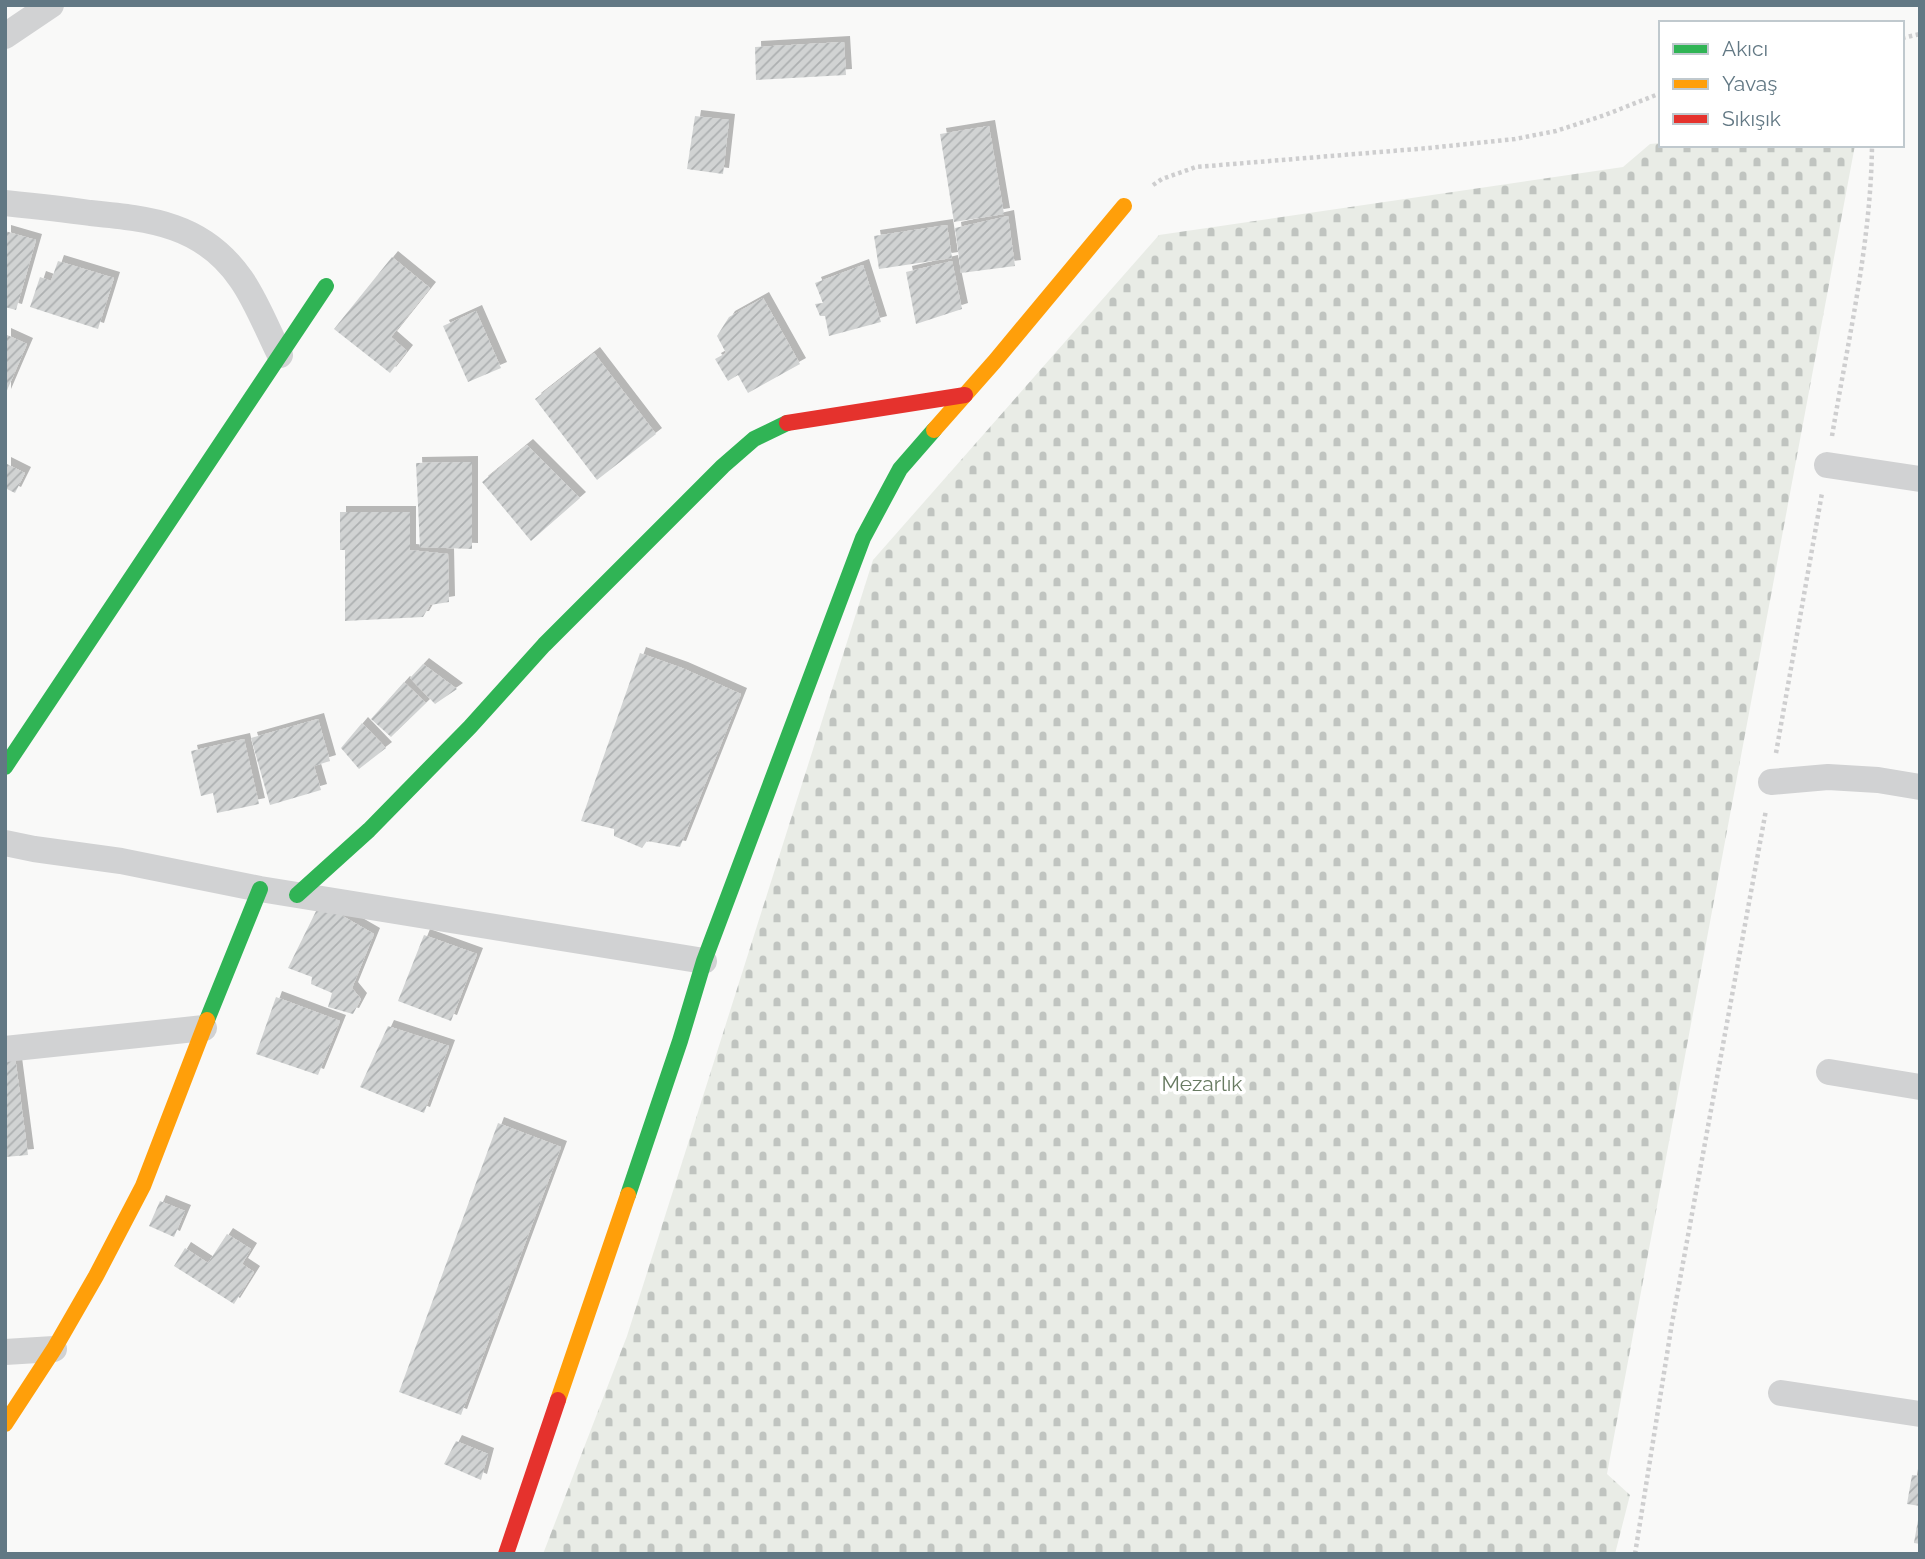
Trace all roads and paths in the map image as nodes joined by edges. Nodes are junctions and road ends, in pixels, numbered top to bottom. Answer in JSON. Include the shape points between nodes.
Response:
{"nodes":[{"id":1,"x":51,"y":5,"type":"edge"},
{"id":2,"x":5,"y":36,"type":"edge"},
{"id":3,"x":1659,"y":94,"type":"edge"},
{"id":4,"x":1872,"y":147,"type":"edge"},
{"id":5,"x":5,"y":203,"type":"edge"},
{"id":6,"x":1124,"y":206,"type":"joint"},
{"id":7,"x":326,"y":286,"type":"dead end"},
{"id":8,"x":281,"y":355,"type":"junction"},
{"id":9,"x":965,"y":395,"type":"junction"},
{"id":10,"x":1827,"y":465,"type":"junction"},
{"id":11,"x":1920,"y":479,"type":"edge"},
{"id":12,"x":5,"y":767,"type":"edge"},
{"id":13,"x":1771,"y":782,"type":"junction"},
{"id":14,"x":1920,"y":787,"type":"edge"},
{"id":15,"x":5,"y":843,"type":"edge"},
{"id":16,"x":260,"y":889,"type":"junction"},
{"id":17,"x":298,"y":895,"type":"junction"},
{"id":18,"x":704,"y":961,"type":"junction"},
{"id":19,"x":204,"y":1028,"type":"junction"},
{"id":20,"x":5,"y":1049,"type":"edge"},
{"id":21,"x":1829,"y":1072,"type":"dead end"},
{"id":22,"x":1920,"y":1087,"type":"edge"},
{"id":23,"x":54,"y":1349,"type":"junction"},
{"id":24,"x":5,"y":1352,"type":"edge"},
{"id":25,"x":1781,"y":1393,"type":"dead end"},
{"id":26,"x":1920,"y":1415,"type":"edge"},
{"id":27,"x":5,"y":1424,"type":"edge"},
{"id":28,"x":506,"y":1554,"type":"edge"},
{"id":29,"x":1636,"y":1554,"type":"edge"}],
"edges":[{"from":1,"to":2,"type":"street"},
{"from":3,"to":6,"type":"path","via":[[1556,131],[1515,139],[1196,167],[1162,179]]},
{"from":4,"to":10,"type":"path","via":[[1864,246]]},
{"from":5,"to":8,"type":"street","via":[[135,218],[184,230],[226,260],[242,280]]},
{"from":6,"to":9,"type":"street"},
{"from":7,"to":8,"type":"street"},
{"from":8,"to":12,"type":"street"},
{"from":9,"to":17,"type":"street","via":[[788,423],[754,439],[544,645],[379,821]]},
{"from":9,"to":18,"type":"street","via":[[900,469],[863,538]]},
{"from":10,"to":11,"type":"street"},
{"from":10,"to":13,"type":"path"},
{"from":13,"to":14,"type":"street","via":[[1828,777]]},
{"from":13,"to":29,"type":"path","via":[[1672,1323]]},
{"from":15,"to":16,"type":"street"},
{"from":16,"to":17,"type":"street"},
{"from":16,"to":19,"type":"street"},
{"from":17,"to":18,"type":"street"},
{"from":18,"to":28,"type":"street"},
{"from":19,"to":20,"type":"street"},
{"from":19,"to":23,"type":"street","via":[[143,1186]]},
{"from":21,"to":22,"type":"street"},
{"from":23,"to":24,"type":"street"},
{"from":23,"to":27,"type":"street"},
{"from":25,"to":26,"type":"street"}]}
